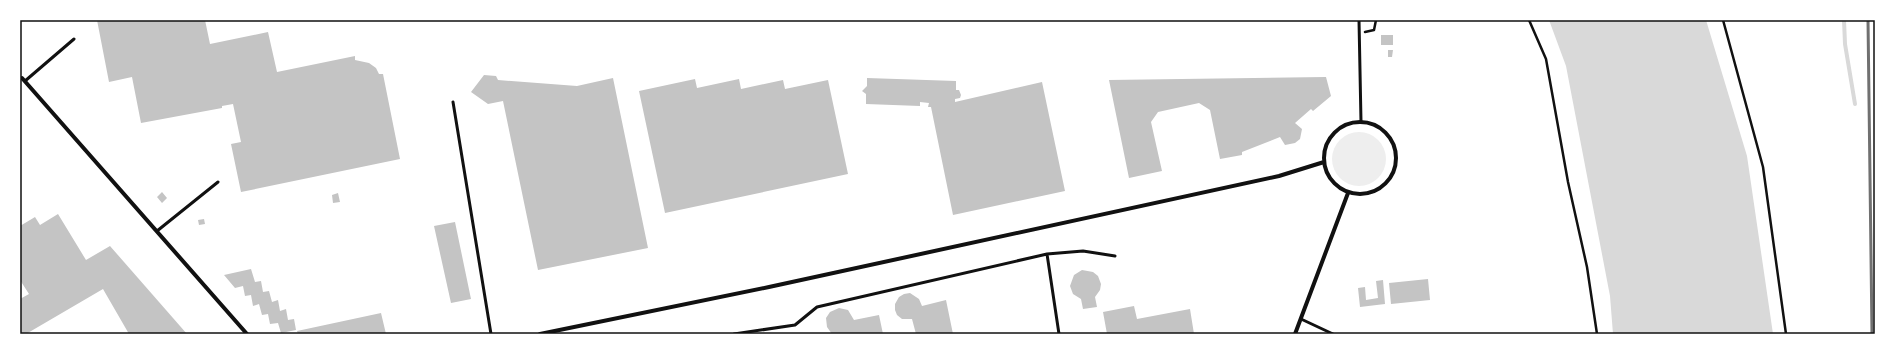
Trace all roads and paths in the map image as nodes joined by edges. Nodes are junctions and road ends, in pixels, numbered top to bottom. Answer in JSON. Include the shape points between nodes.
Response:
{"nodes":[{"id":1,"x":1359,"y":20,"type":"edge"},
{"id":2,"x":1376,"y":20,"type":"edge"},
{"id":3,"x":1529,"y":20,"type":"edge"},
{"id":4,"x":1723,"y":20,"type":"edge"},
{"id":5,"x":74,"y":38,"type":"dead end"},
{"id":6,"x":1359,"y":38,"type":"junction"},
{"id":7,"x":24,"y":79,"type":"joint"},
{"id":8,"x":453,"y":102,"type":"dead end"},
{"id":9,"x":1361,"y":122,"type":"junction"},
{"id":10,"x":1324,"y":162,"type":"junction"},
{"id":11,"x":218,"y":182,"type":"dead end"},
{"id":12,"x":1348,"y":193,"type":"junction"},
{"id":13,"x":157,"y":230,"type":"junction"},
{"id":14,"x":1047,"y":254,"type":"junction"},
{"id":15,"x":1115,"y":256,"type":"dead end"},
{"id":16,"x":1301,"y":319,"type":"junction"},
{"id":17,"x":247,"y":334,"type":"edge"},
{"id":18,"x":491,"y":334,"type":"edge"},
{"id":19,"x":540,"y":334,"type":"edge"},
{"id":20,"x":734,"y":334,"type":"edge"},
{"id":21,"x":1059,"y":334,"type":"edge"},
{"id":22,"x":1295,"y":334,"type":"edge"},
{"id":23,"x":1333,"y":334,"type":"edge"},
{"id":24,"x":1597,"y":334,"type":"edge"},
{"id":25,"x":1786,"y":334,"type":"edge"}],
"edges":[{"from":1,"to":6,"type":"lane"},
{"from":2,"to":6,"type":"path","via":[[1374,30],[1364,32]]},
{"from":3,"to":24,"type":"path","via":[[1546,59],[1568,182],[1587,267]]},
{"from":4,"to":25,"type":"path","via":[[1763,167]]},
{"from":5,"to":7,"type":"lane"},
{"from":6,"to":9,"type":"lane"},
{"from":7,"to":13,"type":"street"},
{"from":8,"to":18,"type":"lane"},
{"from":9,"to":10,"type":"street","via":[[1349,124],[1338,130],[1325,150]]},
{"from":9,"to":12,"type":"street","via":[[1384,131],[1396,152],[1396,165],[1392,177],[1384,186],[1361,195]]},
{"from":10,"to":12,"type":"street","via":[[1332,181]]},
{"from":10,"to":19,"type":"street","via":[[1263,180]]},
{"from":11,"to":13,"type":"lane"},
{"from":12,"to":16,"type":"street"},
{"from":13,"to":17,"type":"street"},
{"from":14,"to":15,"type":"lane","via":[[1083,251]]},
{"from":14,"to":20,"type":"lane","via":[[817,307],[795,325]]},
{"from":14,"to":21,"type":"lane"},
{"from":16,"to":22,"type":"street"},
{"from":16,"to":23,"type":"lane"}]}
